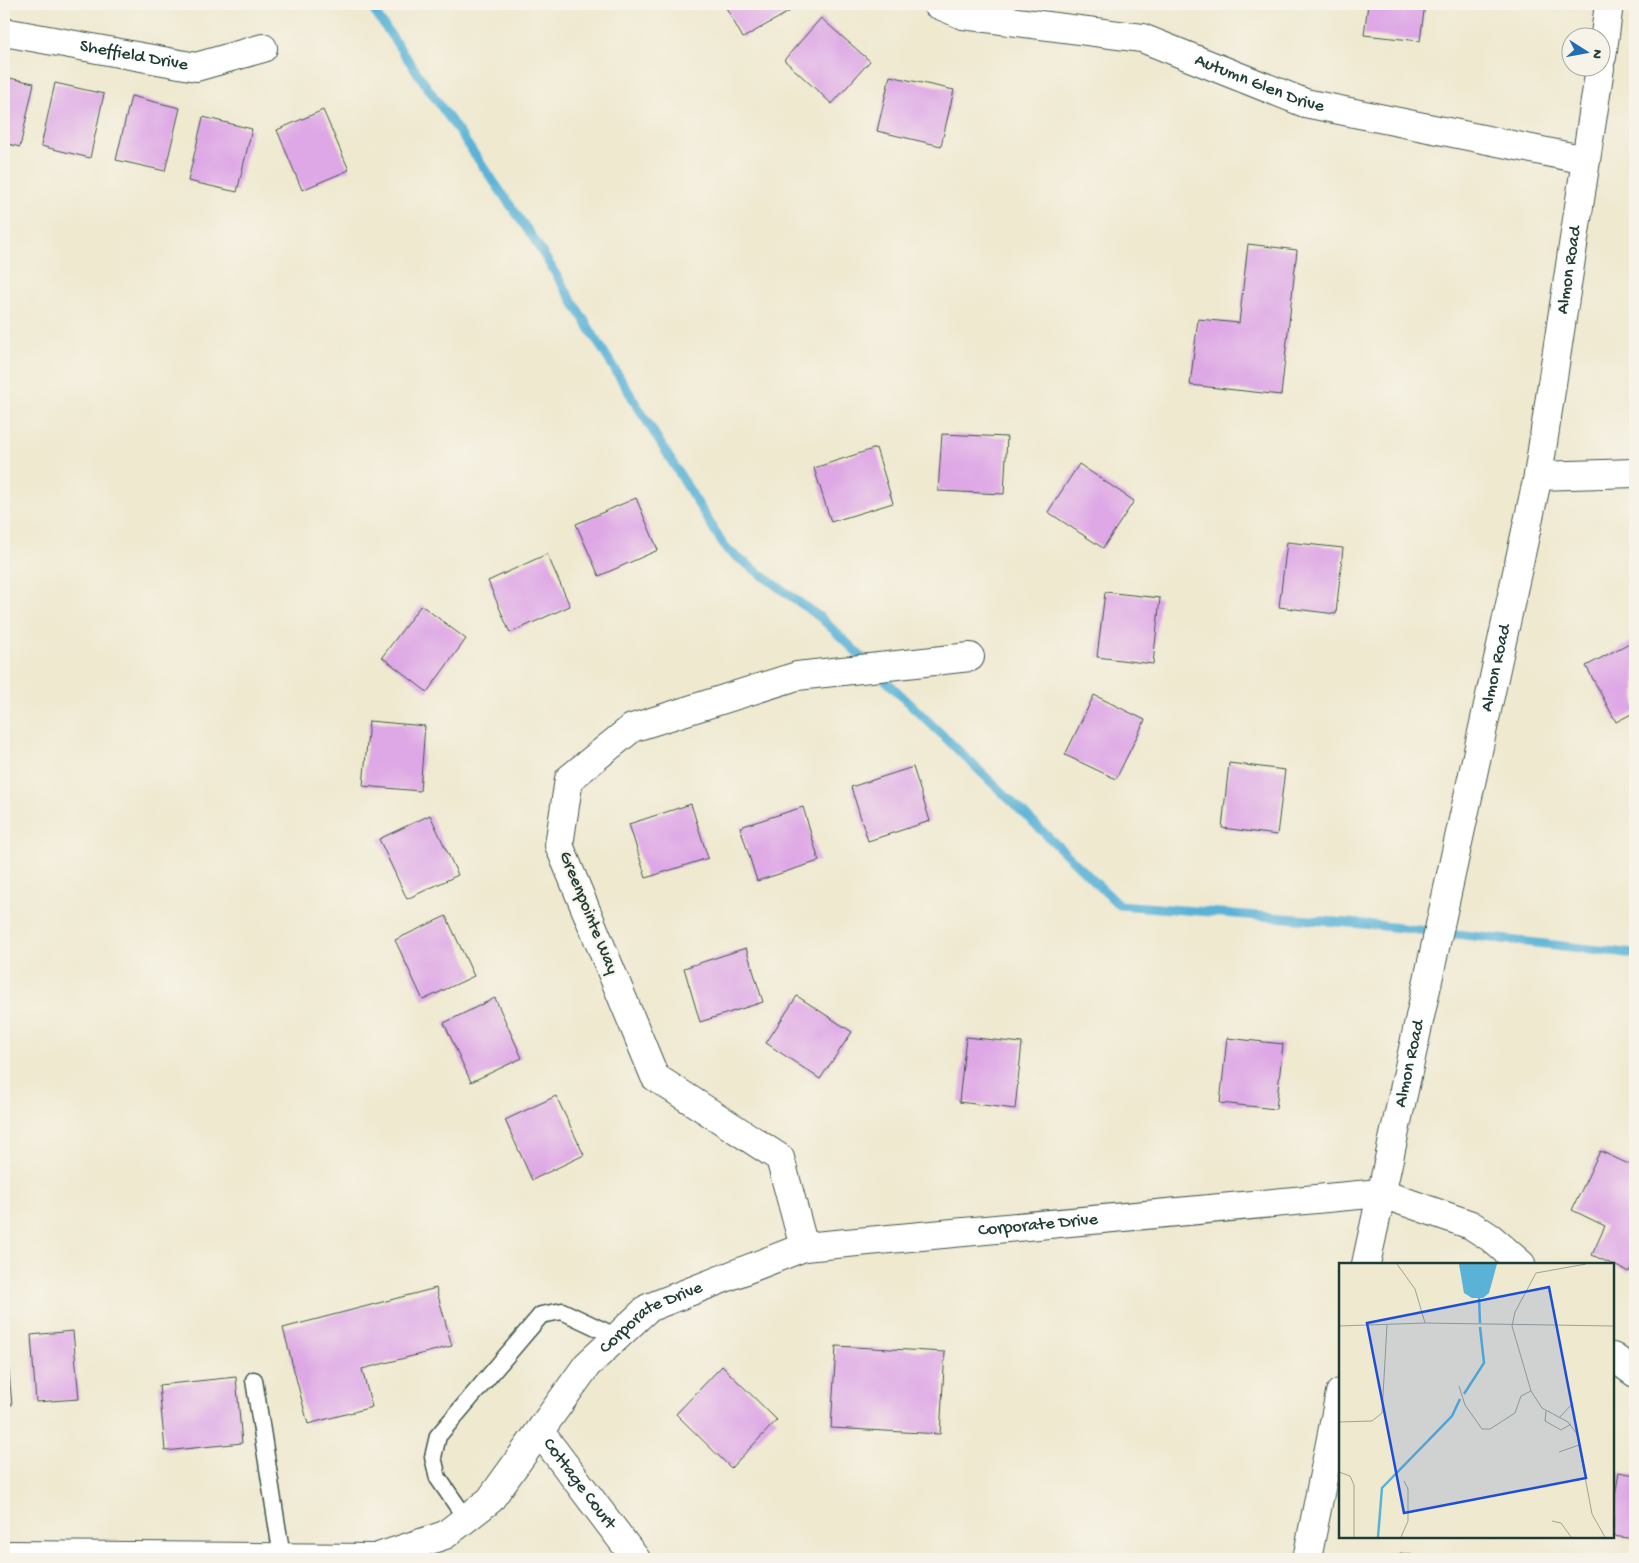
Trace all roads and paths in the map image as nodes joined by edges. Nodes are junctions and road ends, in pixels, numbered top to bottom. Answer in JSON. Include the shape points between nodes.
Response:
{"nodes":[{"id":1,"x":937,"y":4,"type":"edge"},
{"id":2,"x":1609,"y":4,"type":"edge"},
{"id":3,"x":1606,"y":28,"type":"edge"},
{"id":4,"x":4,"y":32,"type":"edge"},
{"id":5,"x":264,"y":48,"type":"dead end"},
{"id":6,"x":1598,"y":78,"type":"edge"},
{"id":7,"x":1586,"y":160,"type":"junction"},
{"id":8,"x":1635,"y":473,"type":"edge"},
{"id":9,"x":1538,"y":476,"type":"junction"},
{"id":10,"x":970,"y":657,"type":"dead end"},
{"id":11,"x":1380,"y":1193,"type":"junction"},
{"id":12,"x":804,"y":1247,"type":"junction"},
{"id":13,"x":1366,"y":1263,"type":"edge"},
{"id":14,"x":1519,"y":1263,"type":"edge"},
{"id":15,"x":617,"y":1337,"type":"junction"},
{"id":16,"x":1614,"y":1358,"type":"edge"},
{"id":17,"x":1635,"y":1374,"type":"edge"},
{"id":18,"x":254,"y":1380,"type":"dead end"},
{"id":19,"x":1339,"y":1398,"type":"edge"},
{"id":20,"x":540,"y":1432,"type":"junction"},
{"id":21,"x":467,"y":1520,"type":"junction"},
{"id":22,"x":4,"y":1555,"type":"edge"},
{"id":23,"x":282,"y":1557,"type":"junction"},
{"id":24,"x":636,"y":1559,"type":"edge"},
{"id":25,"x":1307,"y":1559,"type":"edge"}],
"edges":[{"from":1,"to":7,"type":"street","name":"Autumn Glen Drive","via":[[963,15],[1142,38],[1305,103]]},
{"from":2,"to":3,"type":"street"},
{"from":4,"to":5,"type":"street","name":"Sheffield Drive","via":[[196,66]]},
{"from":6,"to":7,"type":"street","name":"Almon Road"},
{"from":7,"to":9,"type":"street","name":"Almon Road"},
{"from":8,"to":9,"type":"street"},
{"from":9,"to":11,"type":"street","name":"Almon Road"},
{"from":10,"to":12,"type":"street","name":"Greenpointe Way","via":[[797,676],[632,728],[569,778],[559,845],[655,1077],[780,1158]]},
{"from":11,"to":12,"type":"street","name":"Corporate Drive"},
{"from":11,"to":13,"type":"street","name":"Almon Road"},
{"from":11,"to":14,"type":"street","via":[[1471,1225]]},
{"from":12,"to":15,"type":"street","name":"Corporate Drive","via":[[648,1308]]},
{"from":15,"to":20,"type":"street","name":"Corporate Drive","via":[[587,1365]]},
{"from":15,"to":21,"type":"lane","via":[[562,1311],[541,1316],[438,1436],[433,1457],[438,1478]]},
{"from":16,"to":17,"type":"street"},
{"from":18,"to":23,"type":"lane"},
{"from":19,"to":25,"type":"street"},
{"from":20,"to":21,"type":"street","name":"Corporate Drive","via":[[490,1500]]},
{"from":20,"to":24,"type":"street","name":"Cottage Court"},
{"from":21,"to":23,"type":"street","name":"Corporate Drive","via":[[445,1535],[375,1558]]},
{"from":22,"to":23,"type":"street","name":"Corporate Drive"}]}
